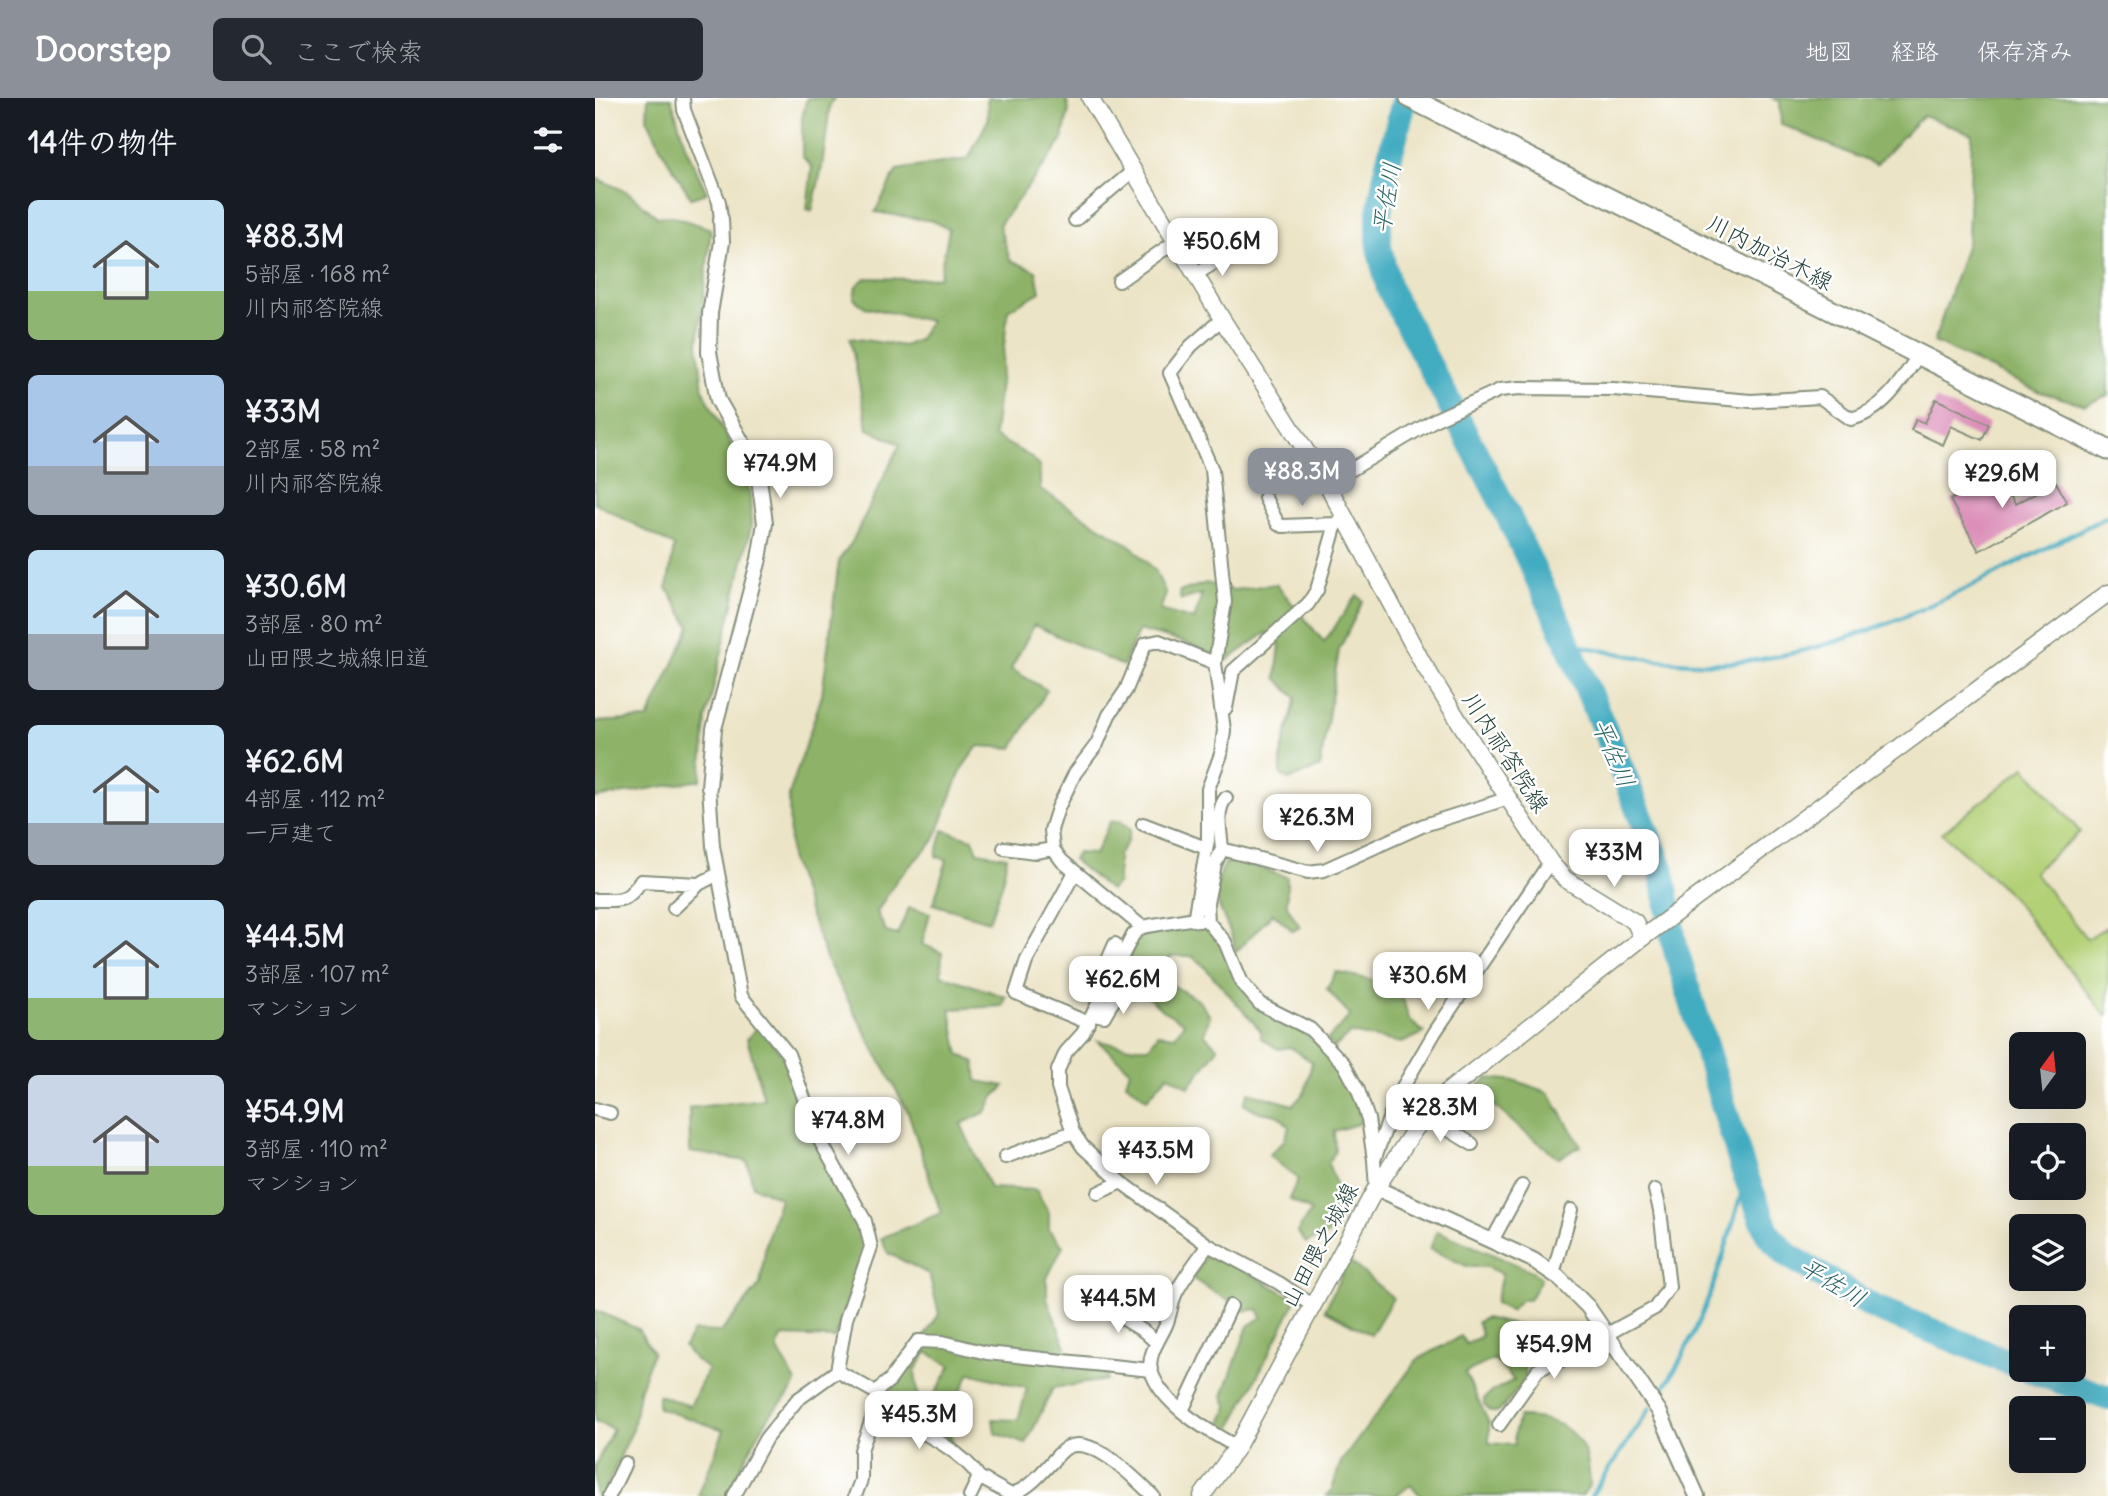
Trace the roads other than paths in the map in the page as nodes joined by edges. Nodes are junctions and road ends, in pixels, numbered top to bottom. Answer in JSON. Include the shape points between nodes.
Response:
{"nodes":[{"id":1,"x":683,"y":98,"type":"edge"},
{"id":2,"x":1090,"y":98,"type":"edge"},
{"id":3,"x":1410,"y":98,"type":"edge"},
{"id":4,"x":1134,"y":170,"type":"junction"},
{"id":5,"x":721,"y":219,"type":"joint"},
{"id":6,"x":1075,"y":220,"type":"dead end"},
{"id":7,"x":1176,"y":241,"type":"junction"},
{"id":8,"x":1231,"y":253,"type":"dead end"},
{"id":9,"x":1196,"y":274,"type":"junction"},
{"id":10,"x":1119,"y":281,"type":"dead end"},
{"id":11,"x":1222,"y":319,"type":"junction"},
{"id":12,"x":1919,"y":354,"type":"junction"},
{"id":13,"x":2108,"y":450,"type":"edge"},
{"id":14,"x":1327,"y":484,"type":"junction"},
{"id":15,"x":1265,"y":498,"type":"dead end"},
{"id":16,"x":1340,"y":521,"type":"junction"},
{"id":17,"x":2108,"y":593,"type":"edge"},
{"id":18,"x":1215,"y":663,"type":"junction"},
{"id":19,"x":1224,"y":730,"type":"junction"},
{"id":20,"x":709,"y":788,"type":"joint"},
{"id":21,"x":1226,"y":798,"type":"dead end"},
{"id":22,"x":1509,"y":798,"type":"junction"},
{"id":23,"x":1143,"y":824,"type":"dead end"},
{"id":24,"x":1004,"y":848,"type":"dead end"},
{"id":25,"x":1206,"y":848,"type":"junction"},
{"id":26,"x":1053,"y":849,"type":"junction"},
{"id":27,"x":1222,"y":849,"type":"junction"},
{"id":28,"x":1550,"y":862,"type":"junction"},
{"id":29,"x":1075,"y":872,"type":"junction"},
{"id":30,"x":718,"y":874,"type":"junction"},
{"id":31,"x":699,"y":884,"type":"junction"},
{"id":32,"x":595,"y":900,"type":"edge"},
{"id":33,"x":674,"y":908,"type":"dead end"},
{"id":34,"x":1201,"y":921,"type":"junction"},
{"id":35,"x":1142,"y":927,"type":"junction"},
{"id":36,"x":1642,"y":938,"type":"junction"},
{"id":37,"x":1115,"y":944,"type":"dead end"},
{"id":38,"x":1155,"y":980,"type":"dead end"},
{"id":39,"x":1107,"y":987,"type":"junction"},
{"id":40,"x":1091,"y":1018,"type":"junction"},
{"id":41,"x":595,"y":1109,"type":"edge"},
{"id":42,"x":610,"y":1113,"type":"dead end"},
{"id":43,"x":1426,"y":1116,"type":"junction"},
{"id":44,"x":1073,"y":1132,"type":"junction"},
{"id":45,"x":1472,"y":1144,"type":"dead end"},
{"id":46,"x":1005,"y":1157,"type":"dead end"},
{"id":47,"x":1374,"y":1160,"type":"junction"},
{"id":48,"x":1121,"y":1182,"type":"junction"},
{"id":49,"x":1522,"y":1186,"type":"dead end"},
{"id":50,"x":1376,"y":1188,"type":"junction"},
{"id":51,"x":1655,"y":1190,"type":"dead end"},
{"id":52,"x":1098,"y":1193,"type":"dead end"},
{"id":53,"x":1571,"y":1210,"type":"dead end"},
{"id":54,"x":1492,"y":1241,"type":"junction"},
{"id":55,"x":1208,"y":1245,"type":"junction"},
{"id":56,"x":1553,"y":1274,"type":"junction"},
{"id":57,"x":1096,"y":1302,"type":"dead end"},
{"id":58,"x":1231,"y":1306,"type":"dead end"},
{"id":59,"x":1313,"y":1306,"type":"junction"},
{"id":60,"x":1611,"y":1339,"type":"junction"},
{"id":61,"x":1157,"y":1343,"type":"junction"},
{"id":62,"x":1151,"y":1370,"type":"junction"},
{"id":63,"x":837,"y":1371,"type":"junction"},
{"id":64,"x":875,"y":1392,"type":"junction"},
{"id":65,"x":876,"y":1408,"type":"junction"},
{"id":66,"x":1182,"y":1411,"type":"junction"},
{"id":67,"x":1499,"y":1425,"type":"dead end"},
{"id":68,"x":1237,"y":1447,"type":"junction"},
{"id":69,"x":625,"y":1463,"type":"dead end"},
{"id":70,"x":979,"y":1477,"type":"junction"},
{"id":71,"x":609,"y":1496,"type":"edge"},
{"id":72,"x":734,"y":1496,"type":"edge"},
{"id":73,"x":855,"y":1496,"type":"edge"},
{"id":74,"x":970,"y":1496,"type":"edge"},
{"id":75,"x":1153,"y":1496,"type":"edge"},
{"id":76,"x":1202,"y":1496,"type":"edge"},
{"id":77,"x":1697,"y":1496,"type":"edge"}],
"edges":[{"from":1,"to":5,"type":"street"},
{"from":2,"to":4,"type":"main road","name":"川内祁答院線"},
{"from":3,"to":12,"type":"main road","name":"川内加治木線"},
{"from":4,"to":6,"type":"street"},
{"from":4,"to":7,"type":"main road","name":"川内祁答院線"},
{"from":5,"to":20,"type":"street","via":[[723,242],[709,313],[709,352],[718,400],[758,471],[765,523],[714,729]]},
{"from":7,"to":9,"type":"main road","name":"川内祁答院線"},
{"from":7,"to":10,"type":"street"},
{"from":8,"to":9,"type":"street"},
{"from":9,"to":11,"type":"main road","name":"川内祁答院線"},
{"from":11,"to":14,"type":"main road","name":"川内祁答院線"},
{"from":11,"to":18,"type":"street","via":[[1191,346],[1170,373],[1212,470],[1225,602]]},
{"from":12,"to":13,"type":"main road","name":"川内加治木線"},
{"from":12,"to":14,"type":"street","via":[[1894,391],[1864,416],[1851,419],[1820,397],[1751,401],[1613,389],[1500,390],[1436,419]]},
{"from":14,"to":16,"type":"main road","name":"川内祁答院線"},
{"from":15,"to":16,"type":"street","via":[[1283,526]]},
{"from":16,"to":19,"type":"street","via":[[1308,604],[1233,671]]},
{"from":16,"to":22,"type":"main road","name":"川内祁答院線"},
{"from":17,"to":36,"type":"main road"},
{"from":18,"to":19,"type":"street"},
{"from":18,"to":26,"type":"street","via":[[1159,641],[1145,644],[1126,690],[1058,808],[1051,830]]},
{"from":19,"to":25,"type":"street","via":[[1221,754],[1207,789]]},
{"from":20,"to":30,"type":"street"},
{"from":21,"to":27,"type":"street","via":[[1220,812]]},
{"from":22,"to":27,"type":"street","via":[[1424,825],[1324,870],[1308,872]]},
{"from":22,"to":28,"type":"main road","name":"川内祁答院線"},
{"from":23,"to":25,"type":"street"},
{"from":24,"to":26,"type":"street"},
{"from":25,"to":34,"type":"street"},
{"from":26,"to":29,"type":"street"},
{"from":27,"to":34,"type":"street"},
{"from":28,"to":36,"type":"main road","name":"川内祁答院線","via":[[1565,879],[1635,922]]},
{"from":28,"to":47,"type":"street","via":[[1429,1042],[1397,1097]]},
{"from":29,"to":35,"type":"street"},
{"from":29,"to":40,"type":"street","via":[[1027,959],[1016,993]]},
{"from":30,"to":31,"type":"street"},
{"from":30,"to":63,"type":"street","via":[[741,996],[788,1054],[818,1137],[865,1221],[871,1247],[846,1319]]},
{"from":31,"to":32,"type":"street","via":[[641,881],[624,900]]},
{"from":31,"to":33,"type":"street"},
{"from":34,"to":35,"type":"street"},
{"from":34,"to":47,"type":"street","via":[[1225,942],[1242,983],[1260,1004],[1310,1028],[1344,1064],[1358,1090]]},
{"from":35,"to":39,"type":"street"},
{"from":36,"to":43,"type":"main road","name":"山田隈之城線","via":[[1447,1093]]},
{"from":37,"to":39,"type":"street","via":[[1101,976]]},
{"from":38,"to":40,"type":"street","via":[[1125,987],[1104,1016]]},
{"from":39,"to":40,"type":"street"},
{"from":40,"to":44,"type":"street","via":[[1058,1070],[1058,1088]]},
{"from":41,"to":42,"type":"street"},
{"from":43,"to":45,"type":"street"},
{"from":43,"to":50,"type":"main road","name":"山田隈之城線"},
{"from":44,"to":46,"type":"street"},
{"from":44,"to":48,"type":"street"},
{"from":47,"to":50,"type":"street"},
{"from":48,"to":52,"type":"street"},
{"from":48,"to":55,"type":"street"},
{"from":49,"to":54,"type":"street"},
{"from":50,"to":54,"type":"street"},
{"from":50,"to":59,"type":"main road","name":"山田隈之城線"},
{"from":51,"to":60,"type":"street","via":[[1669,1287],[1655,1308]]},
{"from":53,"to":56,"type":"street"},
{"from":54,"to":56,"type":"street"},
{"from":55,"to":59,"type":"street"},
{"from":55,"to":61,"type":"street","via":[[1176,1294]]},
{"from":56,"to":60,"type":"street","via":[[1588,1307]]},
{"from":57,"to":61,"type":"street"},
{"from":58,"to":66,"type":"street"},
{"from":59,"to":68,"type":"main road","name":"山田隈之城線"},
{"from":60,"to":67,"type":"street","via":[[1538,1370]]},
{"from":60,"to":77,"type":"street","via":[[1659,1411]]},
{"from":61,"to":62,"type":"street"},
{"from":62,"to":64,"type":"street","via":[[918,1341],[890,1380]]},
{"from":62,"to":66,"type":"street","via":[[1165,1395]]},
{"from":63,"to":64,"type":"street"},
{"from":63,"to":72,"type":"street","via":[[797,1400],[766,1438]]},
{"from":64,"to":65,"type":"street"},
{"from":65,"to":70,"type":"street","via":[[945,1447]]},
{"from":65,"to":73,"type":"street","via":[[861,1450]]},
{"from":66,"to":68,"type":"street"},
{"from":68,"to":76,"type":"main road","name":"山田隈之城線"},
{"from":69,"to":71,"type":"street"},
{"from":70,"to":74,"type":"street"},
{"from":70,"to":75,"type":"street","via":[[1011,1494],[1019,1492],[1066,1447],[1078,1444],[1091,1447],[1126,1470]]}]}
